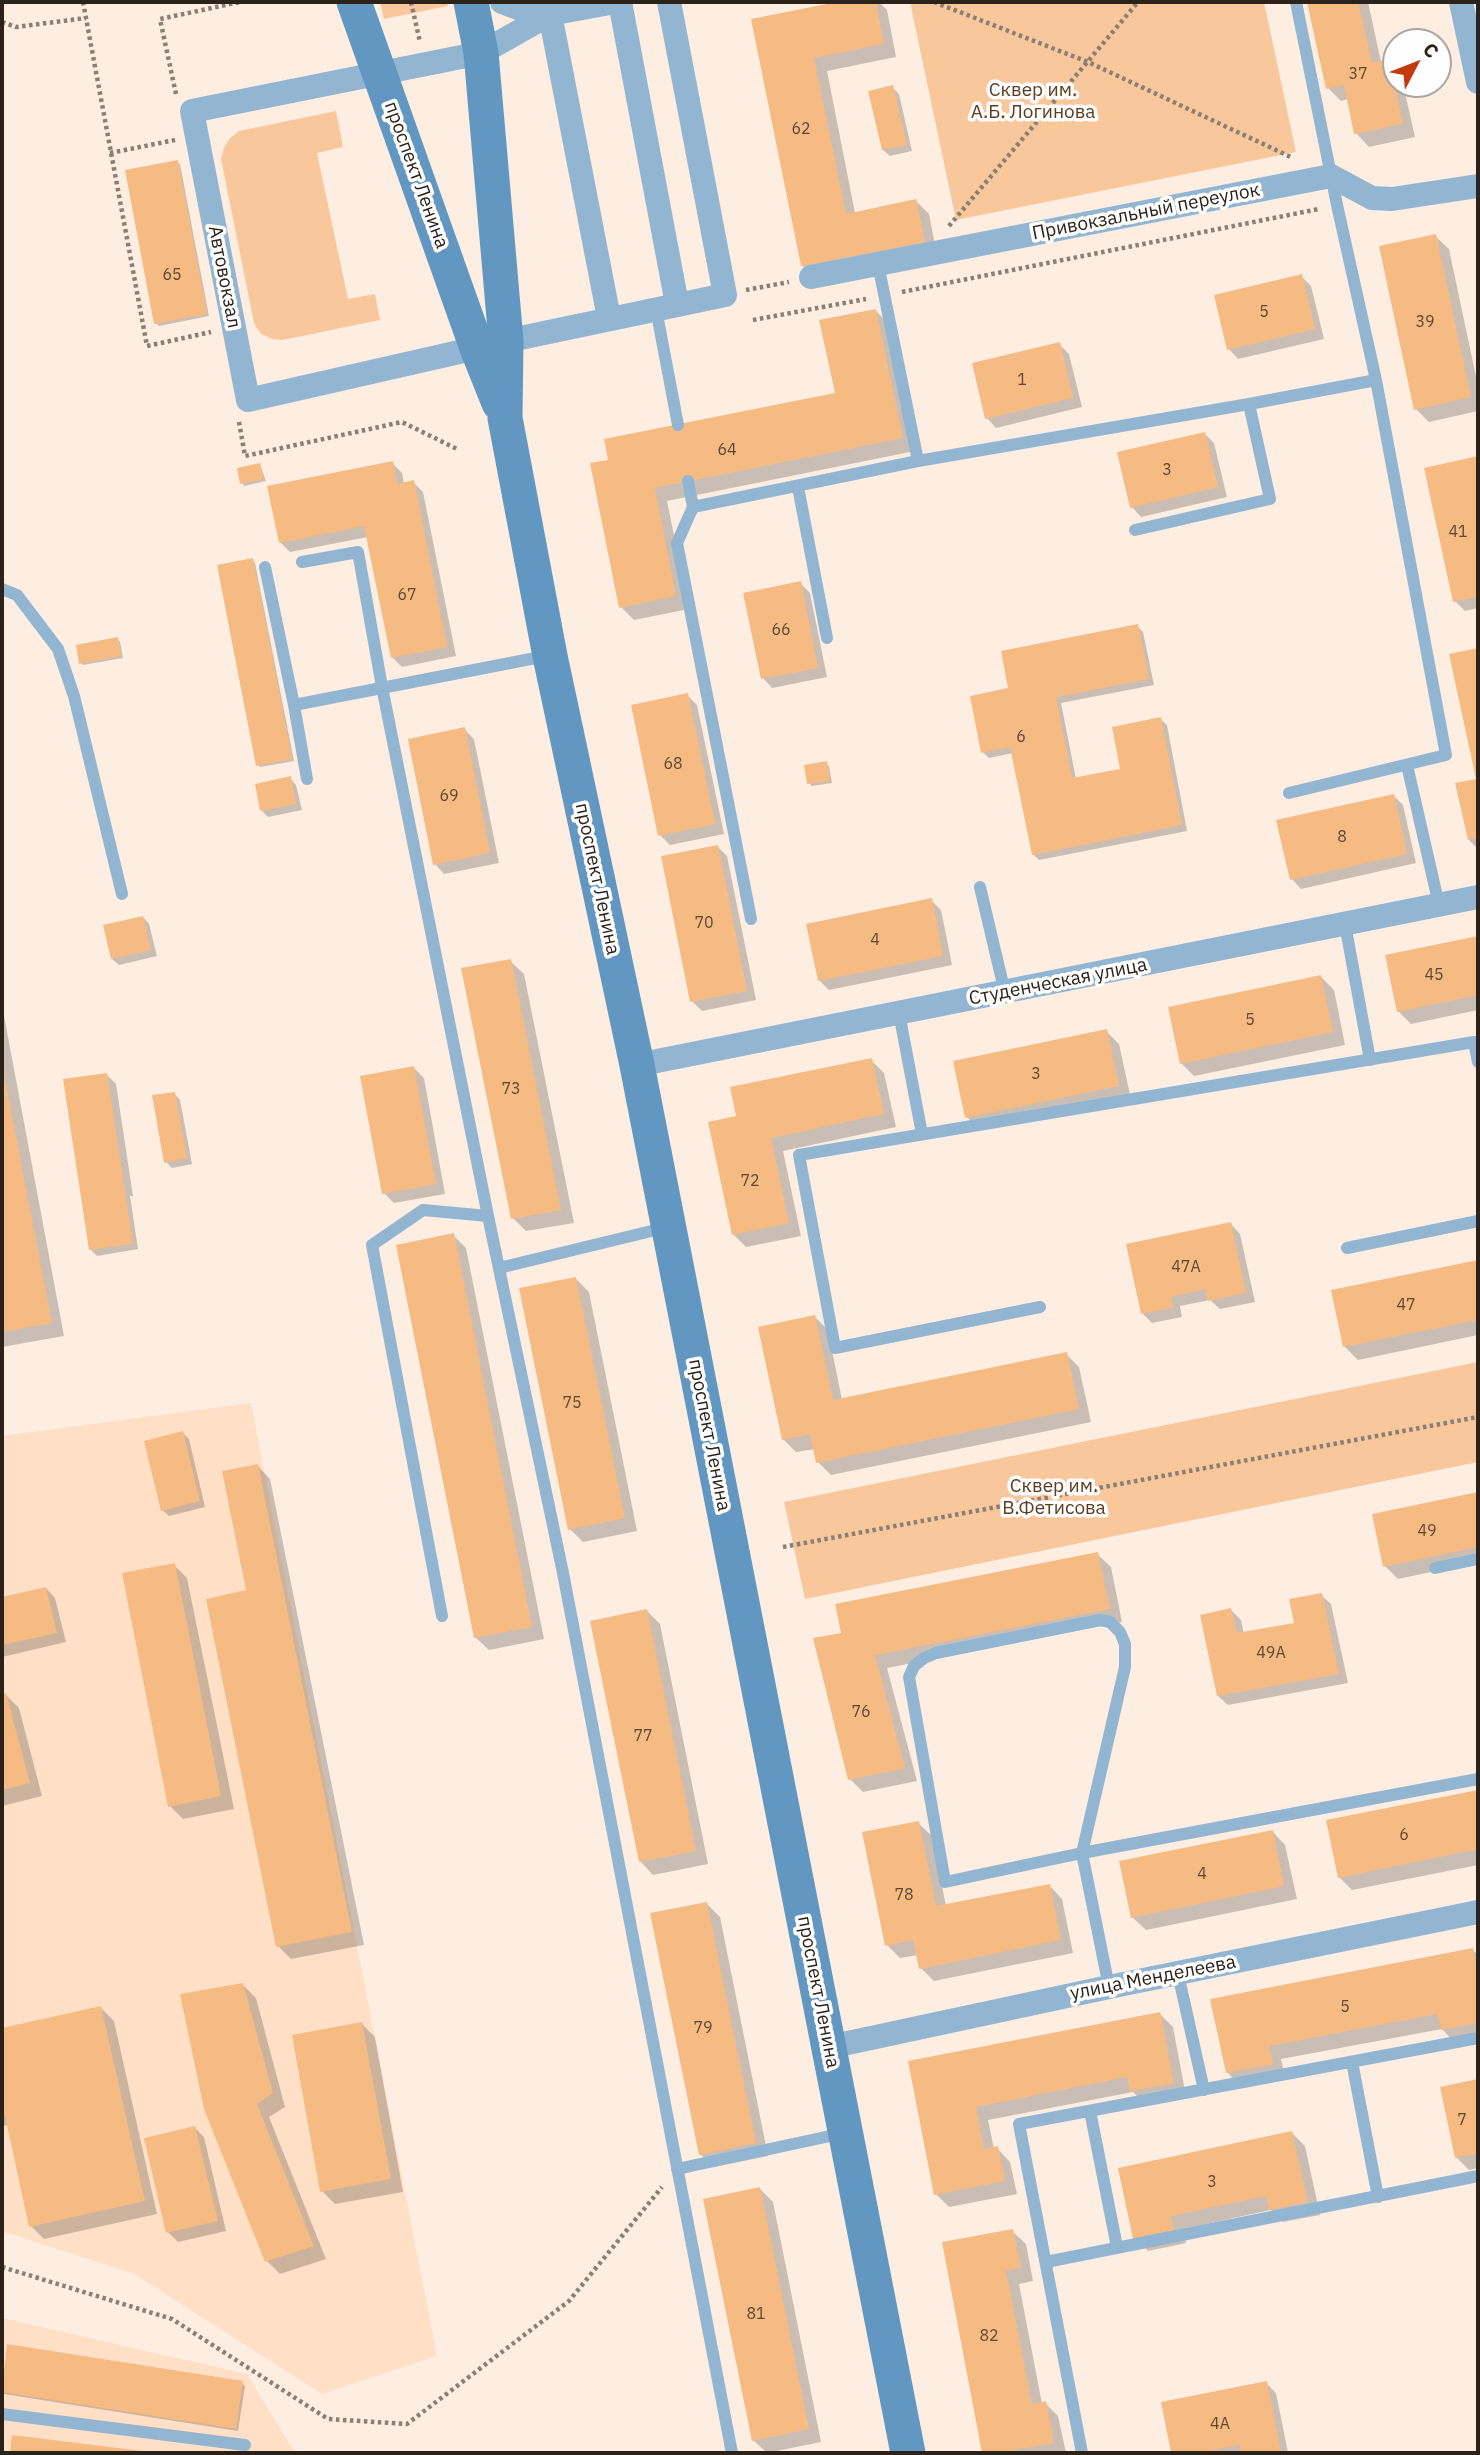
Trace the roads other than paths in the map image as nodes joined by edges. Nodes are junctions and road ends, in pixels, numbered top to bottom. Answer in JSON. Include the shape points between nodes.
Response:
{"nodes":[{"id":1,"x":354,"y":2,"type":"edge"},
{"id":2,"x":471,"y":2,"type":"edge"},
{"id":3,"x":502,"y":2,"type":"edge"},
{"id":4,"x":618,"y":2,"type":"edge"},
{"id":5,"x":668,"y":2,"type":"edge"},
{"id":6,"x":1296,"y":2,"type":"edge"},
{"id":7,"x":1463,"y":2,"type":"edge"},
{"id":8,"x":585,"y":5,"type":"edge"},
{"id":9,"x":550,"y":14,"type":"junction"},
{"id":10,"x":481,"y":53,"type":"junction"},
{"id":11,"x":379,"y":73,"type":"junction"},
{"id":12,"x":1478,"y":82,"type":"edge"},
{"id":13,"x":1331,"y":176,"type":"junction"},
{"id":14,"x":1478,"y":186,"type":"edge"},
{"id":15,"x":878,"y":264,"type":"junction"},
{"id":16,"x":811,"y":277,"type":"road end"},
{"id":17,"x":666,"y":306,"type":"junction"},
{"id":18,"x":609,"y":318,"type":"junction"},
{"id":19,"x":492,"y":344,"type":"junction"},
{"id":20,"x":1376,"y":380,"type":"junction"},
{"id":21,"x":1249,"y":404,"type":"junction"},
{"id":22,"x":678,"y":425,"type":"dead end"},
{"id":23,"x":918,"y":461,"type":"junction"},
{"id":24,"x":688,"y":481,"type":"dead end"},
{"id":25,"x":798,"y":486,"type":"junction"},
{"id":26,"x":694,"y":508,"type":"junction"},
{"id":27,"x":1135,"y":530,"type":"dead end"},
{"id":28,"x":302,"y":562,"type":"dead end"},
{"id":29,"x":265,"y":567,"type":"dead end"},
{"id":30,"x":2,"y":589,"type":"edge"},
{"id":31,"x":827,"y":638,"type":"dead end"},
{"id":32,"x":550,"y":656,"type":"junction"},
{"id":33,"x":382,"y":687,"type":"junction"},
{"id":34,"x":294,"y":705,"type":"junction"},
{"id":35,"x":1407,"y":765,"type":"junction"},
{"id":36,"x":307,"y":779,"type":"dead end"},
{"id":37,"x":1289,"y":793,"type":"dead end"},
{"id":38,"x":980,"y":887,"type":"dead end"},
{"id":39,"x":122,"y":894,"type":"dead end"},
{"id":40,"x":1478,"y":897,"type":"edge"},
{"id":41,"x":1438,"y":905,"type":"junction"},
{"id":42,"x":751,"y":919,"type":"dead end"},
{"id":43,"x":1345,"y":924,"type":"junction"},
{"id":44,"x":1005,"y":993,"type":"junction"},
{"id":45,"x":899,"y":1013,"type":"junction"},
{"id":46,"x":1370,"y":1060,"type":"junction"},
{"id":47,"x":1478,"y":1062,"type":"edge"},
{"id":48,"x":637,"y":1065,"type":"junction"},
{"id":49,"x":922,"y":1134,"type":"junction"},
{"id":50,"x":488,"y":1216,"type":"junction"},
{"id":51,"x":1478,"y":1221,"type":"edge"},
{"id":52,"x":668,"y":1227,"type":"junction"},
{"id":53,"x":1347,"y":1248,"type":"dead end"},
{"id":54,"x":499,"y":1268,"type":"junction"},
{"id":55,"x":1040,"y":1307,"type":"dead end"},
{"id":56,"x":1478,"y":1559,"type":"edge"},
{"id":57,"x":1435,"y":1568,"type":"dead end"},
{"id":58,"x":442,"y":1616,"type":"dead end"},
{"id":59,"x":1478,"y":1779,"type":"edge"},
{"id":60,"x":1082,"y":1853,"type":"junction"},
{"id":61,"x":1478,"y":1912,"type":"edge"},
{"id":62,"x":1178,"y":1973,"type":"junction"},
{"id":63,"x":1109,"y":1987,"type":"junction"},
{"id":64,"x":1478,"y":2038,"type":"edge"},
{"id":65,"x":829,"y":2046,"type":"junction"},
{"id":66,"x":1352,"y":2062,"type":"junction"},
{"id":67,"x":1204,"y":2090,"type":"junction"},
{"id":68,"x":1090,"y":2111,"type":"junction"},
{"id":69,"x":846,"y":2132,"type":"junction"},
{"id":70,"x":677,"y":2169,"type":"junction"},
{"id":71,"x":1478,"y":2176,"type":"edge"},
{"id":72,"x":1378,"y":2197,"type":"junction"},
{"id":73,"x":1117,"y":2248,"type":"junction"},
{"id":74,"x":1046,"y":2262,"type":"junction"},
{"id":75,"x":2,"y":2414,"type":"edge"},
{"id":76,"x":245,"y":2445,"type":"dead end"},
{"id":77,"x":732,"y":2453,"type":"edge"},
{"id":78,"x":908,"y":2453,"type":"edge"},
{"id":79,"x":1082,"y":2453,"type":"edge"}],
"edges":[{"from":1,"to":11,"type":"street","name":"проспект Ленина"},
{"from":2,"to":10,"type":"street","name":"проспект Ленина"},
{"from":3,"to":9,"type":"street"},
{"from":4,"to":8,"type":"street"},
{"from":4,"to":17,"type":"street"},
{"from":5,"to":17,"type":"street","via":[[725,295]]},
{"from":6,"to":13,"type":"lane"},
{"from":7,"to":12,"type":"street"},
{"from":8,"to":9,"type":"street"},
{"from":9,"to":10,"type":"street"},
{"from":9,"to":18,"type":"street"},
{"from":10,"to":11,"type":"street"},
{"from":10,"to":19,"type":"street","name":"проспект Ленина"},
{"from":11,"to":19,"type":"street","name":"проспект Ленина"},
{"from":11,"to":19,"type":"street","name":"Автовокзал","via":[[192,111],[248,400]]},
{"from":13,"to":14,"type":"street","via":[[1372,198]]},
{"from":13,"to":15,"type":"street","name":"Привокзальный переулок"},
{"from":13,"to":20,"type":"lane"},
{"from":15,"to":16,"type":"street","name":"Привокзальный переулок"},
{"from":15,"to":23,"type":"lane"},
{"from":17,"to":18,"type":"street"},
{"from":17,"to":22,"type":"lane"},
{"from":18,"to":19,"type":"street"},
{"from":19,"to":32,"type":"street","name":"проспект Ленина"},
{"from":20,"to":21,"type":"lane"},
{"from":20,"to":35,"type":"lane","via":[[1446,755]]},
{"from":21,"to":23,"type":"lane"},
{"from":21,"to":27,"type":"lane","via":[[1270,499]]},
{"from":23,"to":25,"type":"lane"},
{"from":24,"to":26,"type":"lane"},
{"from":25,"to":26,"type":"lane"},
{"from":25,"to":31,"type":"lane"},
{"from":26,"to":42,"type":"lane","via":[[677,543]]},
{"from":28,"to":33,"type":"lane","via":[[358,552]]},
{"from":29,"to":34,"type":"lane"},
{"from":30,"to":39,"type":"lane","via":[[17,595],[58,649],[74,696]]},
{"from":32,"to":33,"type":"lane"},
{"from":32,"to":48,"type":"street","name":"проспект Ленина"},
{"from":33,"to":34,"type":"lane"},
{"from":33,"to":50,"type":"lane"},
{"from":34,"to":36,"type":"lane"},
{"from":35,"to":37,"type":"lane"},
{"from":35,"to":41,"type":"lane"},
{"from":38,"to":44,"type":"lane"},
{"from":40,"to":41,"type":"street","name":"Студенческая улица"},
{"from":41,"to":43,"type":"street","name":"Студенческая улица"},
{"from":43,"to":44,"type":"street","name":"Студенческая улица"},
{"from":43,"to":46,"type":"lane"},
{"from":44,"to":45,"type":"street","name":"Студенческая улица"},
{"from":45,"to":48,"type":"street","name":"Студенческая улица"},
{"from":45,"to":49,"type":"lane"},
{"from":46,"to":47,"type":"lane","via":[[1474,1042]]},
{"from":46,"to":49,"type":"lane"},
{"from":48,"to":52,"type":"street","name":"проспект Ленина"},
{"from":49,"to":55,"type":"lane","via":[[799,1155],[835,1348]]},
{"from":50,"to":54,"type":"lane"},
{"from":50,"to":58,"type":"lane","via":[[423,1210],[372,1245]]},
{"from":51,"to":53,"type":"lane"},
{"from":52,"to":54,"type":"lane"},
{"from":52,"to":65,"type":"street","name":"проспект Ленина"},
{"from":54,"to":70,"type":"lane","via":[[563,1573]]},
{"from":56,"to":57,"type":"lane"},
{"from":59,"to":60,"type":"lane"},
{"from":60,"to":60,"type":"lane","via":[[946,1882],[909,1677],[914,1666],[936,1653],[1100,1620],[1120,1632],[1125,1667]]},
{"from":60,"to":63,"type":"lane"},
{"from":61,"to":62,"type":"street","name":"улица Менделеева"},
{"from":62,"to":63,"type":"street","name":"улица Менделеева"},
{"from":62,"to":67,"type":"lane"},
{"from":63,"to":65,"type":"street","name":"улица Менделеева"},
{"from":64,"to":66,"type":"lane"},
{"from":65,"to":69,"type":"street","name":"проспект Ленина"},
{"from":66,"to":67,"type":"lane"},
{"from":66,"to":72,"type":"lane"},
{"from":67,"to":68,"type":"lane"},
{"from":68,"to":73,"type":"lane"},
{"from":68,"to":74,"type":"lane","via":[[1019,2124]]},
{"from":69,"to":70,"type":"lane"},
{"from":69,"to":78,"type":"street","name":"проспект Ленина"},
{"from":70,"to":77,"type":"lane"},
{"from":71,"to":72,"type":"lane"},
{"from":72,"to":73,"type":"lane"},
{"from":73,"to":74,"type":"lane"},
{"from":74,"to":79,"type":"lane"},
{"from":75,"to":76,"type":"lane"}]}
